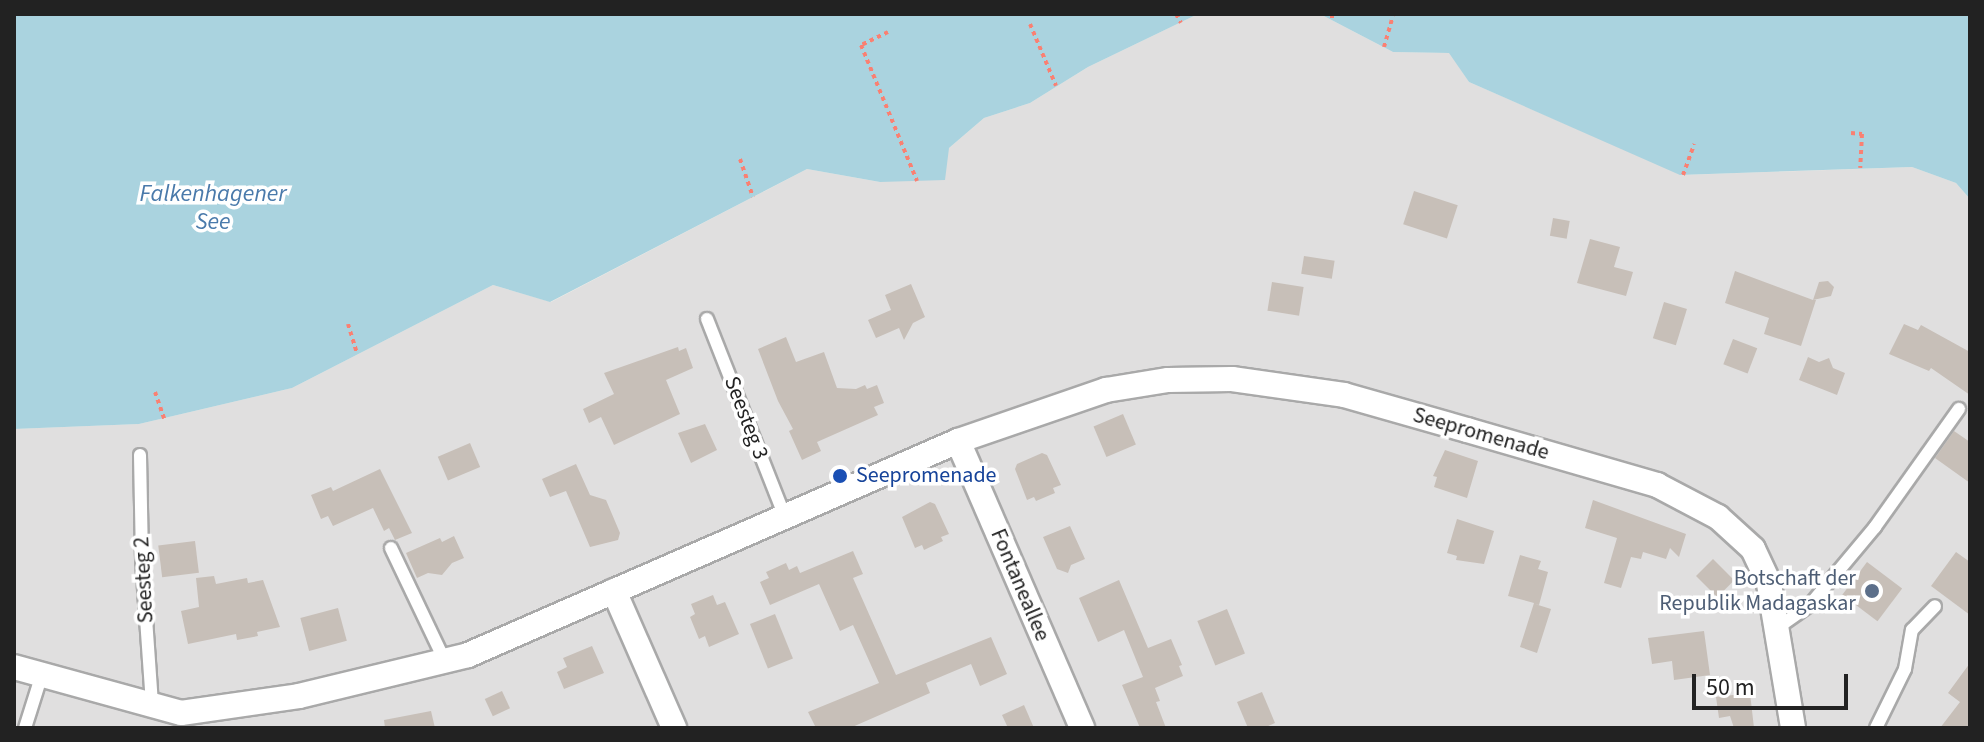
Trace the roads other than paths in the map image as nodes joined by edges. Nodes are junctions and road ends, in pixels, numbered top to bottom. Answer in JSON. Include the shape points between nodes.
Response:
{"nodes":[{"id":1,"x":707,"y":319,"type":"dead end"},
{"id":2,"x":1959,"y":409,"type":"dead end"},
{"id":3,"x":958,"y":441,"type":"junction"},
{"id":4,"x":140,"y":455,"type":"dead end"},
{"id":5,"x":785,"y":517,"type":"junction"},
{"id":6,"x":391,"y":548,"type":"dead end"},
{"id":7,"x":614,"y":591,"type":"junction"},
{"id":8,"x":1935,"y":606,"type":"dead end"},
{"id":9,"x":1777,"y":628,"type":"junction"},
{"id":10,"x":445,"y":661,"type":"junction"},
{"id":11,"x":14,"y":667,"type":"edge"},
{"id":12,"x":42,"y":674,"type":"junction"},
{"id":13,"x":152,"y":705,"type":"junction"},
{"id":14,"x":185,"y":720,"type":"edge"},
{"id":15,"x":25,"y":728,"type":"edge"},
{"id":16,"x":674,"y":728,"type":"edge"},
{"id":17,"x":1082,"y":728,"type":"edge"},
{"id":18,"x":1793,"y":728,"type":"edge"},
{"id":19,"x":1876,"y":728,"type":"edge"}],
"edges":[{"from":1,"to":5,"type":"lane","name":"Seesteg 3"},
{"from":2,"to":9,"type":"lane","via":[[1875,527],[1809,606]]},
{"from":3,"to":5,"type":"street","name":"Seepromenade"},
{"from":3,"to":9,"type":"street","name":"Seepromenade","via":[[1106,390],[1168,380],[1232,379],[1344,395],[1657,485],[1718,517],[1753,549],[1769,584]]},
{"from":3,"to":17,"type":"street","name":"Fontaneallee"},
{"from":4,"to":13,"type":"lane","name":"Seesteg 2"},
{"from":5,"to":7,"type":"street","name":"Seepromenade"},
{"from":6,"to":10,"type":"lane"},
{"from":7,"to":10,"type":"street","name":"Seepromenade"},
{"from":7,"to":16,"type":"street"},
{"from":8,"to":19,"type":"lane","via":[[1912,630],[1905,669]]},
{"from":9,"to":18,"type":"street","name":"Seepromenade"},
{"from":10,"to":14,"type":"street","name":"Seepromenade"},
{"from":11,"to":12,"type":"street","name":"Seepromenade"},
{"from":12,"to":13,"type":"street","name":"Seepromenade"},
{"from":12,"to":15,"type":"lane"},
{"from":13,"to":14,"type":"street","name":"Seepromenade"}]}
